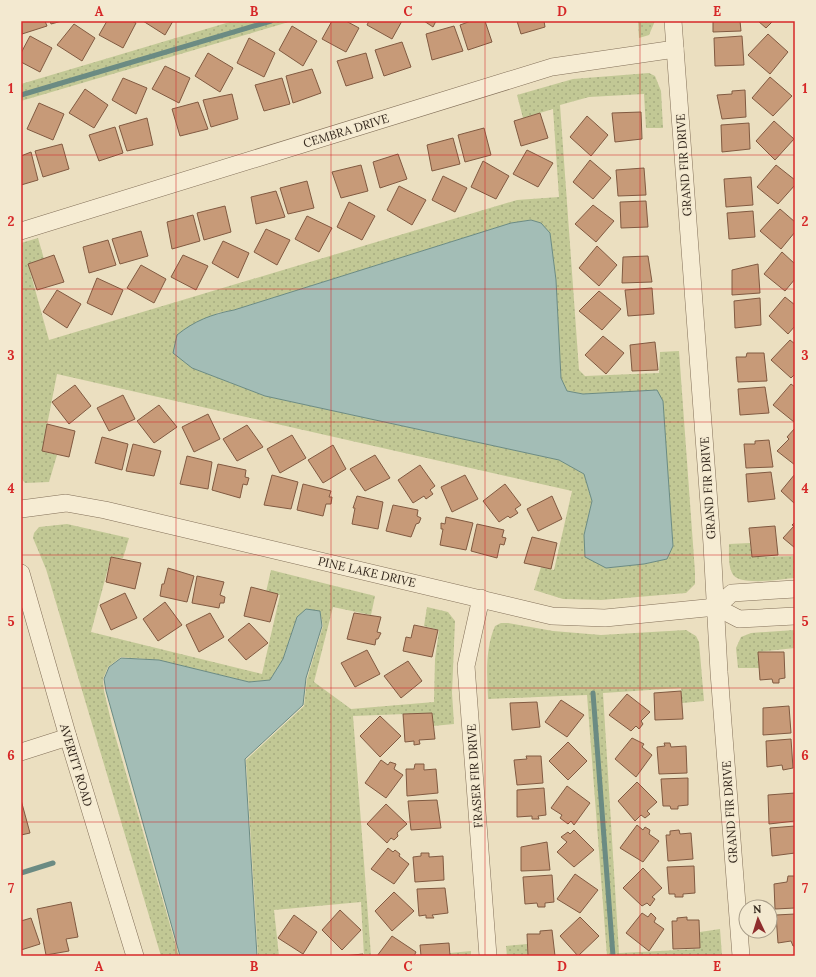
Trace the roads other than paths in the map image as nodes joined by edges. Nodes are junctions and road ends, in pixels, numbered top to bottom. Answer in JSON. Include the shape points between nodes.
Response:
{"nodes":[{"id":1,"x":673,"y":21,"type":"edge"},
{"id":2,"x":675,"y":49,"type":"junction"},
{"id":3,"x":21,"y":231,"type":"edge"},
{"id":4,"x":21,"y":509,"type":"edge"},
{"id":5,"x":21,"y":573,"type":"edge"},
{"id":6,"x":795,"y":589,"type":"edge"},
{"id":7,"x":481,"y":598,"type":"junction"},
{"id":8,"x":716,"y":607,"type":"junction"},
{"id":9,"x":795,"y":616,"type":"edge"},
{"id":10,"x":68,"y":737,"type":"junction"},
{"id":11,"x":21,"y":752,"type":"edge"},
{"id":12,"x":135,"y":956,"type":"edge"},
{"id":13,"x":488,"y":956,"type":"edge"},
{"id":14,"x":741,"y":956,"type":"edge"}],
"edges":[{"from":1,"to":2,"type":"street","name":"GRAND FIR DRIVE"},
{"from":2,"to":3,"type":"street","name":"CEMBRA DRIVE","via":[[552,67]]},
{"from":2,"to":8,"type":"street","name":"GRAND FIR DRIVE"},
{"from":4,"to":7,"type":"street","name":"PINE LAKE DRIVE","via":[[66,503],[105,510]]},
{"from":5,"to":10,"type":"street","name":"AVERITT ROAD"},
{"from":6,"to":8,"type":"street","via":[[732,593]]},
{"from":7,"to":8,"type":"street","name":"PINE LAKE DRIVE","via":[[552,616],[604,618]]},
{"from":7,"to":13,"type":"street","name":"FRASER FIR DRIVE","via":[[466,666]]},
{"from":8,"to":9,"type":"street","via":[[739,619]]},
{"from":8,"to":14,"type":"street","name":"GRAND FIR DRIVE"},
{"from":10,"to":11,"type":"street"},
{"from":10,"to":12,"type":"street","name":"AVERITT ROAD"}]}
